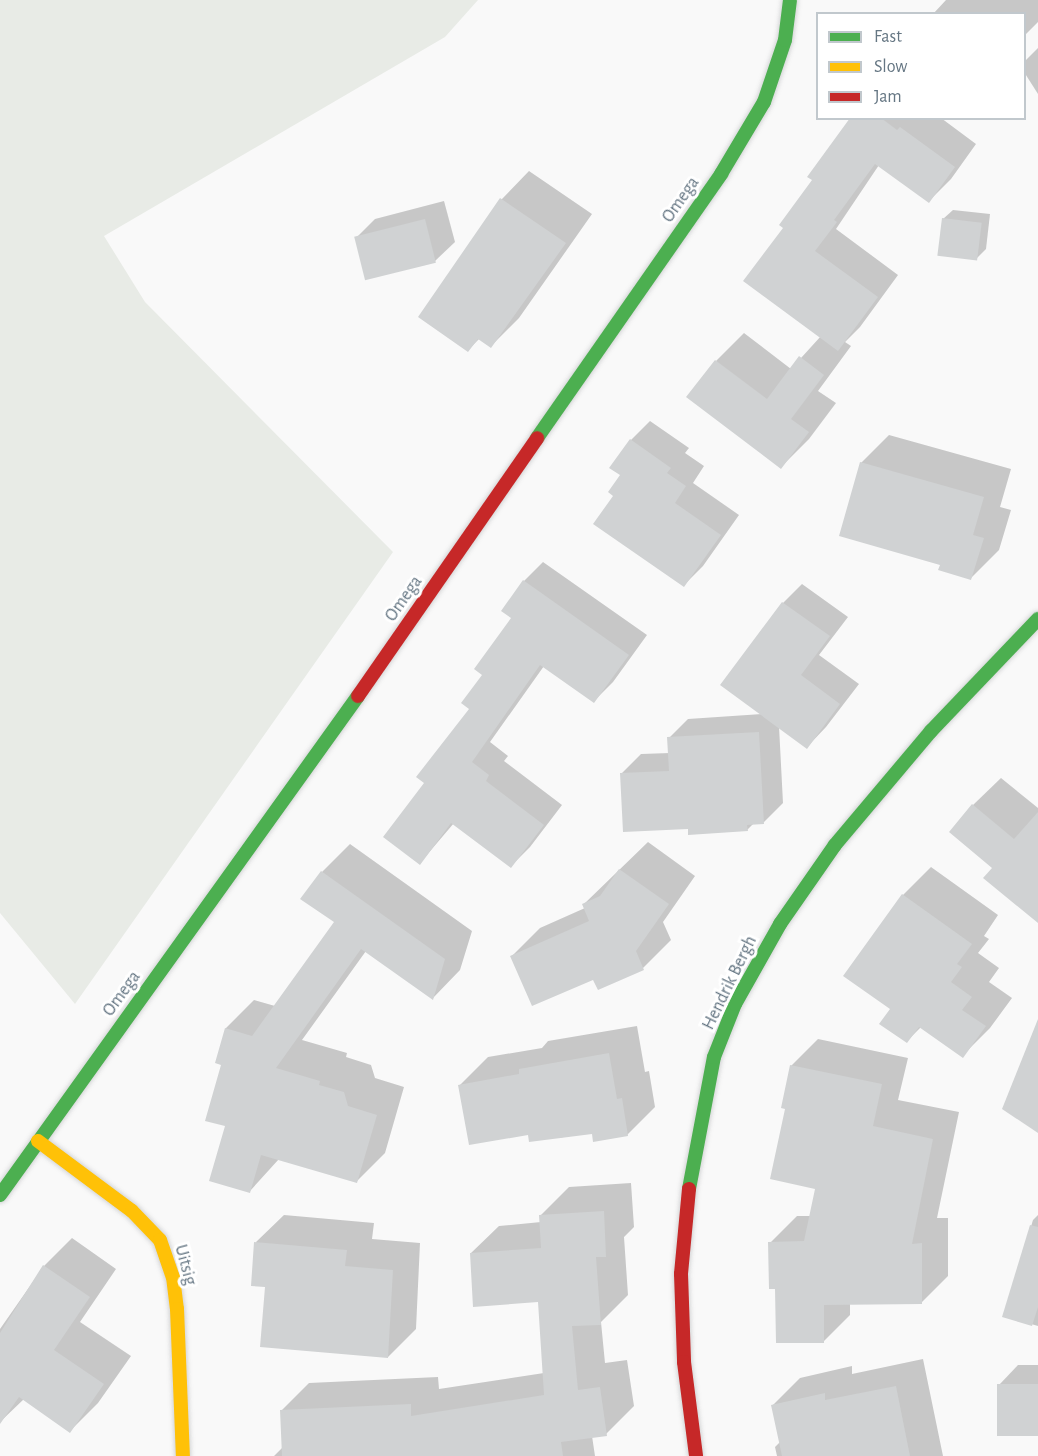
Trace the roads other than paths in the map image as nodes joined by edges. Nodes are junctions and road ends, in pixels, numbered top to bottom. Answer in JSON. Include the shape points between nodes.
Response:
{"nodes":[{"id":1,"x":790,"y":0,"type":"edge"},
{"id":2,"x":1038,"y":619,"type":"edge"},
{"id":3,"x":38,"y":1141,"type":"junction"},
{"id":4,"x":0,"y":1195,"type":"edge"},
{"id":5,"x":183,"y":1456,"type":"edge"},
{"id":6,"x":696,"y":1456,"type":"edge"}],
"edges":[{"from":1,"to":3,"type":"street","name":"Omega","via":[[785,40],[764,102],[721,174],[363,689]]},
{"from":2,"to":6,"type":"street","name":"Hendrik Bergh","via":[[931,731],[835,845],[780,924],[735,1004],[714,1057],[703,1106],[682,1263],[684,1362]]},
{"from":3,"to":4,"type":"street","name":"Omega"},
{"from":3,"to":5,"type":"street","name":"Uitsig","via":[[132,1211],[160,1240],[173,1277],[177,1309]]}]}
